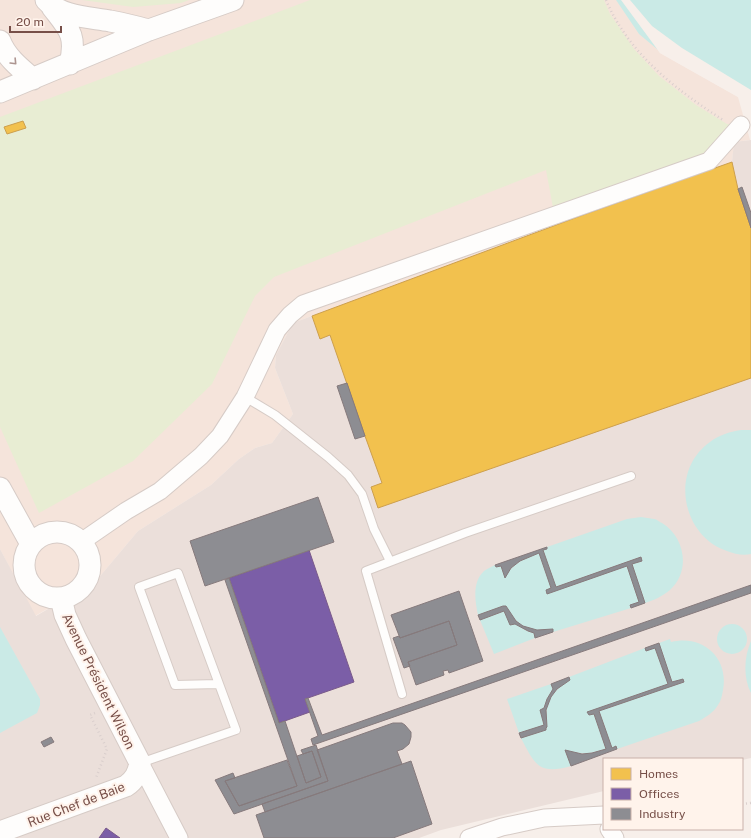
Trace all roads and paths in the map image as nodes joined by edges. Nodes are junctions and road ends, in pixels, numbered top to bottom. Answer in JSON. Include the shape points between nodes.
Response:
{"nodes":[{"id":1,"x":233,"y":0,"type":"edge"},
{"id":2,"x":606,"y":0,"type":"edge"},
{"id":3,"x":48,"y":3,"type":"edge"},
{"id":4,"x":149,"y":30,"type":"junction"},
{"id":5,"x":0,"y":40,"type":"edge"},
{"id":6,"x":70,"y":64,"type":"junction"},
{"id":7,"x":33,"y":79,"type":"junction"},
{"id":8,"x":0,"y":92,"type":"edge"},
{"id":9,"x":746,"y":125,"type":"edge"},
{"id":10,"x":244,"y":397,"type":"junction"},
{"id":11,"x":632,"y":476,"type":"dead end"},
{"id":12,"x":0,"y":488,"type":"edge"},
{"id":13,"x":81,"y":542,"type":"junction"},
{"id":14,"x":31,"y":544,"type":"junction"},
{"id":15,"x":390,"y":561,"type":"junction"},
{"id":16,"x":61,"y":598,"type":"junction"},
{"id":17,"x":218,"y":684,"type":"junction"},
{"id":18,"x":402,"y":694,"type":"dead end"},
{"id":19,"x":111,"y":706,"type":"junction"},
{"id":20,"x":140,"y":763,"type":"junction"},
{"id":21,"x":96,"y":778,"type":"dead end"},
{"id":22,"x":603,"y":820,"type":"edge"},
{"id":23,"x":0,"y":832,"type":"edge"},
{"id":24,"x":179,"y":838,"type":"edge"},
{"id":25,"x":469,"y":838,"type":"edge"}],
"edges":[{"from":1,"to":4,"type":"street"},
{"from":2,"to":9,"type":"path","via":[[636,49],[661,76],[728,123]]},
{"from":3,"to":4,"type":"street","via":[[71,15]]},
{"from":3,"to":6,"type":"street","via":[[70,30],[73,51]]},
{"from":4,"to":6,"type":"street"},
{"from":5,"to":7,"type":"street","one_way":true,"via":[[12,61]]},
{"from":6,"to":7,"type":"street"},
{"from":7,"to":8,"type":"street"},
{"from":9,"to":10,"type":"street","via":[[709,161],[303,304],[277,330]]},
{"from":10,"to":13,"type":"street","via":[[220,436],[180,475],[160,491]]},
{"from":10,"to":15,"type":"lane","via":[[275,415],[348,475],[362,494],[374,529]]},
{"from":11,"to":15,"type":"lane"},
{"from":12,"to":14,"type":"street"},
{"from":13,"to":14,"type":"street","via":[[72,535],[50,532]]},
{"from":13,"to":16,"type":"street","via":[[90,561],[90,572],[79,590]]},
{"from":14,"to":16,"type":"street","via":[[23,565],[30,586],[49,598]]},
{"from":15,"to":18,"type":"lane","via":[[366,571]]},
{"from":16,"to":19,"type":"street","name":"Avenue Président Wilson","via":[[65,615]]},
{"from":17,"to":17,"type":"lane","via":[[178,572],[139,587],[175,685]]},
{"from":17,"to":20,"type":"lane","via":[[236,730]]},
{"from":19,"to":20,"type":"street","name":"Avenue Président Wilson"},
{"from":19,"to":21,"type":"path","via":[[90,715],[106,749]]},
{"from":20,"to":23,"type":"street","name":"Rue Chef de Baie","via":[[138,773],[126,786]]},
{"from":20,"to":24,"type":"street"},
{"from":22,"to":25,"type":"street","via":[[544,818],[502,827]]}]}
